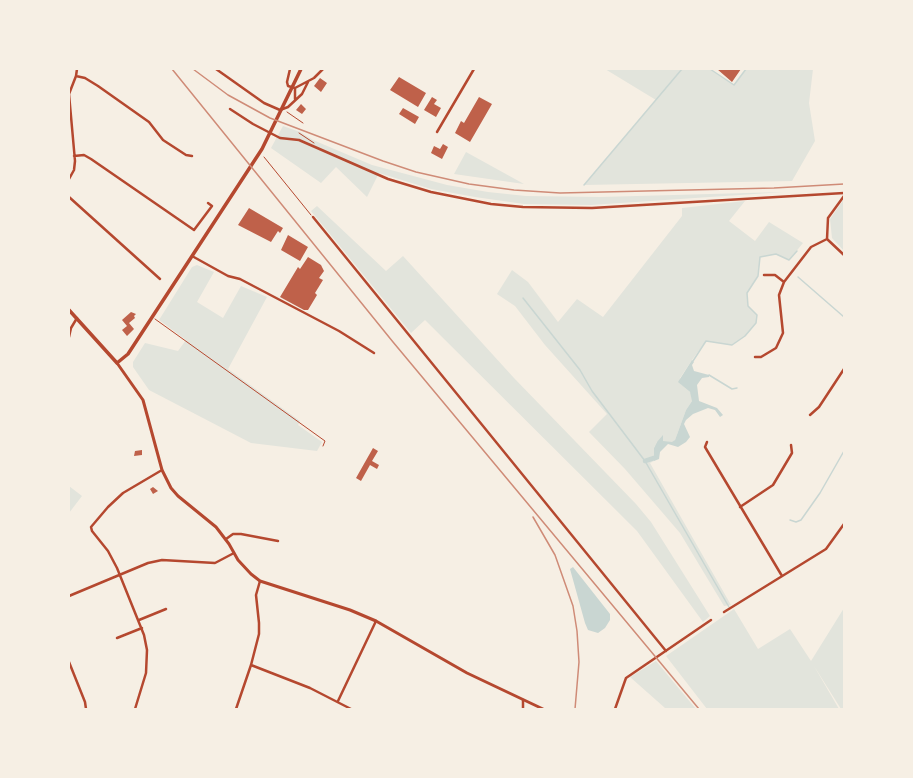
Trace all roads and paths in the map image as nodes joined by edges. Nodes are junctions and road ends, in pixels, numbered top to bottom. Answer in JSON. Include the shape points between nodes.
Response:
{"nodes":[{"id":1,"x":76,"y":69,"type":"edge"},
{"id":2,"x":216,"y":69,"type":"edge"},
{"id":3,"x":290,"y":69,"type":"edge"},
{"id":4,"x":301,"y":69,"type":"edge"},
{"id":5,"x":323,"y":69,"type":"edge"},
{"id":6,"x":474,"y":69,"type":"edge"},
{"id":7,"x":76,"y":76,"type":"junction"},
{"id":8,"x":308,"y":82,"type":"junction"},
{"id":9,"x":295,"y":88,"type":"junction"},
{"id":10,"x":295,"y":99,"type":"junction"},
{"id":11,"x":230,"y":109,"type":"dead end"},
{"id":12,"x":284,"y":109,"type":"junction"},
{"id":13,"x":303,"y":124,"type":"dead end"},
{"id":14,"x":70,"y":129,"type":"edge"},
{"id":15,"x":437,"y":132,"type":"dead end"},
{"id":16,"x":74,"y":156,"type":"junction"},
{"id":17,"x":192,"y":156,"type":"dead end"},
{"id":18,"x":264,"y":157,"type":"dead end"},
{"id":19,"x":69,"y":179,"type":"edge"},
{"id":20,"x":844,"y":194,"type":"edge"},
{"id":21,"x":69,"y":197,"type":"edge"},
{"id":22,"x":208,"y":203,"type":"dead end"},
{"id":23,"x":313,"y":218,"type":"joint"},
{"id":24,"x":828,"y":239,"type":"junction"},
{"id":25,"x":844,"y":255,"type":"edge"},
{"id":26,"x":192,"y":256,"type":"junction"},
{"id":27,"x":764,"y":275,"type":"dead end"},
{"id":28,"x":160,"y":278,"type":"dead end"},
{"id":29,"x":784,"y":282,"type":"junction"},
{"id":30,"x":69,"y":310,"type":"edge"},
{"id":31,"x":153,"y":317,"type":"junction"},
{"id":32,"x":77,"y":318,"type":"junction"},
{"id":33,"x":69,"y":337,"type":"edge"},
{"id":34,"x":374,"y":353,"type":"dead end"},
{"id":35,"x":755,"y":357,"type":"dead end"},
{"id":36,"x":118,"y":363,"type":"junction"},
{"id":37,"x":844,"y":369,"type":"edge"},
{"id":38,"x":810,"y":415,"type":"dead end"},
{"id":39,"x":707,"y":442,"type":"dead end"},
{"id":40,"x":791,"y":445,"type":"dead end"},
{"id":41,"x":322,"y":446,"type":"dead end"},
{"id":42,"x":162,"y":470,"type":"junction"},
{"id":43,"x":740,"y":507,"type":"junction"},
{"id":44,"x":844,"y":524,"type":"edge"},
{"id":45,"x":226,"y":539,"type":"junction"},
{"id":46,"x":278,"y":541,"type":"dead end"},
{"id":47,"x":234,"y":553,"type":"junction"},
{"id":48,"x":120,"y":574,"type":"junction"},
{"id":49,"x":782,"y":576,"type":"junction"},
{"id":50,"x":260,"y":581,"type":"junction"},
{"id":51,"x":69,"y":596,"type":"edge"},
{"id":52,"x":166,"y":610,"type":"dead end"},
{"id":53,"x":724,"y":612,"type":"dead end"},
{"id":54,"x":139,"y":620,"type":"junction"},
{"id":55,"x":711,"y":620,"type":"dead end"},
{"id":56,"x":376,"y":621,"type":"junction"},
{"id":57,"x":142,"y":628,"type":"junction"},
{"id":58,"x":118,"y":638,"type":"dead end"},
{"id":59,"x":666,"y":650,"type":"junction"},
{"id":60,"x":69,"y":662,"type":"edge"},
{"id":61,"x":251,"y":665,"type":"junction"},
{"id":62,"x":523,"y":700,"type":"junction"},
{"id":63,"x":338,"y":701,"type":"junction"},
{"id":64,"x":86,"y":709,"type":"edge"},
{"id":65,"x":135,"y":709,"type":"edge"},
{"id":66,"x":236,"y":709,"type":"edge"},
{"id":67,"x":351,"y":709,"type":"edge"},
{"id":68,"x":523,"y":709,"type":"edge"},
{"id":69,"x":543,"y":709,"type":"edge"},
{"id":70,"x":615,"y":709,"type":"edge"}],
"edges":[{"from":1,"to":7,"type":"street"},
{"from":2,"to":12,"type":"street","via":[[264,103],[280,110]]},
{"from":3,"to":9,"type":"street","via":[[286,82],[288,86]]},
{"from":4,"to":26,"type":"main road","via":[[262,149]]},
{"from":5,"to":8,"type":"street"},
{"from":6,"to":15,"type":"street"},
{"from":7,"to":14,"type":"street","via":[[69,94]]},
{"from":7,"to":17,"type":"street","via":[[98,86],[149,122],[163,140],[186,155]]},
{"from":8,"to":9,"type":"street"},
{"from":8,"to":10,"type":"street","via":[[302,94]]},
{"from":9,"to":10,"type":"street"},
{"from":10,"to":12,"type":"street"},
{"from":11,"to":20,"type":"street","via":[[280,138],[299,140],[388,179],[437,194],[491,204],[592,208]]},
{"from":12,"to":13,"type":"path"},
{"from":14,"to":16,"type":"street"},
{"from":16,"to":19,"type":"street","via":[[74,170]]},
{"from":16,"to":22,"type":"street","via":[[84,155],[91,159],[194,230],[212,206]]},
{"from":18,"to":23,"type":"path"},
{"from":20,"to":24,"type":"street","via":[[828,218]]},
{"from":21,"to":28,"type":"street"},
{"from":23,"to":59,"type":"street"},
{"from":24,"to":25,"type":"street"},
{"from":24,"to":29,"type":"street","via":[[811,248]]},
{"from":26,"to":31,"type":"main road"},
{"from":26,"to":34,"type":"street","via":[[339,331]]},
{"from":27,"to":29,"type":"street","via":[[775,275]]},
{"from":29,"to":35,"type":"street","via":[[779,295],[783,333],[776,348],[761,357]]},
{"from":30,"to":32,"type":"main road"},
{"from":31,"to":36,"type":"main road","via":[[132,349]]},
{"from":31,"to":41,"type":"path","via":[[326,441]]},
{"from":32,"to":33,"type":"street"},
{"from":32,"to":36,"type":"main road"},
{"from":36,"to":42,"type":"street","via":[[143,400]]},
{"from":37,"to":38,"type":"street","via":[[819,407]]},
{"from":39,"to":43,"type":"street","via":[[705,447]]},
{"from":40,"to":43,"type":"street","via":[[792,453],[772,485]]},
{"from":42,"to":45,"type":"street","via":[[178,496],[216,527]]},
{"from":42,"to":48,"type":"street","via":[[123,493],[91,527]]},
{"from":43,"to":49,"type":"street"},
{"from":44,"to":49,"type":"street","via":[[826,549]]},
{"from":45,"to":46,"type":"street","via":[[233,534],[241,534]]},
{"from":45,"to":47,"type":"street"},
{"from":47,"to":48,"type":"street","via":[[215,563],[162,560]]},
{"from":47,"to":50,"type":"street"},
{"from":48,"to":51,"type":"street"},
{"from":48,"to":54,"type":"street"},
{"from":49,"to":53,"type":"street"},
{"from":50,"to":56,"type":"street"},
{"from":50,"to":61,"type":"street","via":[[256,595],[259,634]]},
{"from":52,"to":54,"type":"street"},
{"from":54,"to":57,"type":"street"},
{"from":55,"to":59,"type":"street"},
{"from":56,"to":62,"type":"street","via":[[467,673]]},
{"from":56,"to":63,"type":"street"},
{"from":57,"to":58,"type":"street"},
{"from":57,"to":65,"type":"street","via":[[147,650],[146,673]]},
{"from":59,"to":70,"type":"street","via":[[626,678]]},
{"from":60,"to":64,"type":"street"},
{"from":61,"to":63,"type":"street"},
{"from":61,"to":66,"type":"street"},
{"from":62,"to":68,"type":"street"},
{"from":62,"to":69,"type":"street"},
{"from":63,"to":67,"type":"street"}]}
